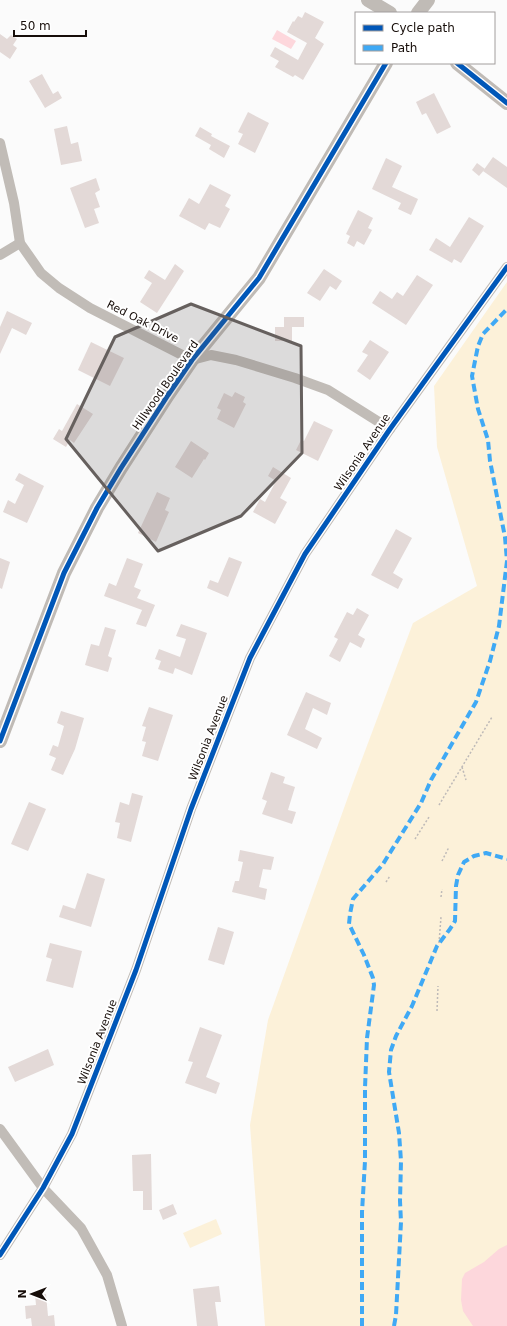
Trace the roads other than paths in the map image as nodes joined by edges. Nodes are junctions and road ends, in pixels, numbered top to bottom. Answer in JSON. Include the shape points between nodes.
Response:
{"nodes":[{"id":1,"x":368,"y":0,"type":"edge"},
{"id":2,"x":428,"y":0,"type":"edge"},
{"id":3,"x":388,"y":12,"type":"edge"},
{"id":4,"x":419,"y":12,"type":"edge"},
{"id":5,"x":385,"y":64,"type":"edge"},
{"id":6,"x":458,"y":64,"type":"edge"},
{"id":7,"x":507,"y":103,"type":"edge"},
{"id":8,"x":0,"y":143,"type":"edge"},
{"id":9,"x":20,"y":243,"type":"junction"},
{"id":10,"x":0,"y":255,"type":"edge"},
{"id":11,"x":507,"y":267,"type":"edge"},
{"id":12,"x":192,"y":360,"type":"junction"},
{"id":13,"x":390,"y":429,"type":"junction"},
{"id":14,"x":0,"y":741,"type":"edge"},
{"id":15,"x":0,"y":1129,"type":"edge"},
{"id":16,"x":43,"y":1188,"type":"junction"},
{"id":17,"x":0,"y":1255,"type":"edge"},
{"id":18,"x":122,"y":1326,"type":"edge"}],
"edges":[{"from":1,"to":3,"type":"street"},
{"from":2,"to":4,"type":"street"},
{"from":5,"to":12,"type":"street","name":"Hillwood Boulevard","via":[[259,278]]},
{"from":6,"to":7,"type":"street"},
{"from":8,"to":9,"type":"street","name":"Red Oak Drive"},
{"from":9,"to":10,"type":"street"},
{"from":9,"to":12,"type":"street","name":"Red Oak Drive","via":[[41,273],[60,288],[90,308]]},
{"from":11,"to":13,"type":"street","name":"Wilsonia Avenue"},
{"from":12,"to":13,"type":"street","via":[[211,354],[295,378],[328,390]]},
{"from":12,"to":14,"type":"street","name":"Hillwood Boulevard","via":[[121,468],[97,508],[64,573]]},
{"from":13,"to":16,"type":"street","name":"Wilsonia Avenue","via":[[305,554],[250,658],[191,809],[138,964],[72,1134]]},
{"from":15,"to":16,"type":"street"},
{"from":16,"to":17,"type":"street","name":"Wilsonia Avenue"},
{"from":16,"to":18,"type":"street","via":[[81,1228],[107,1275]]}]}
